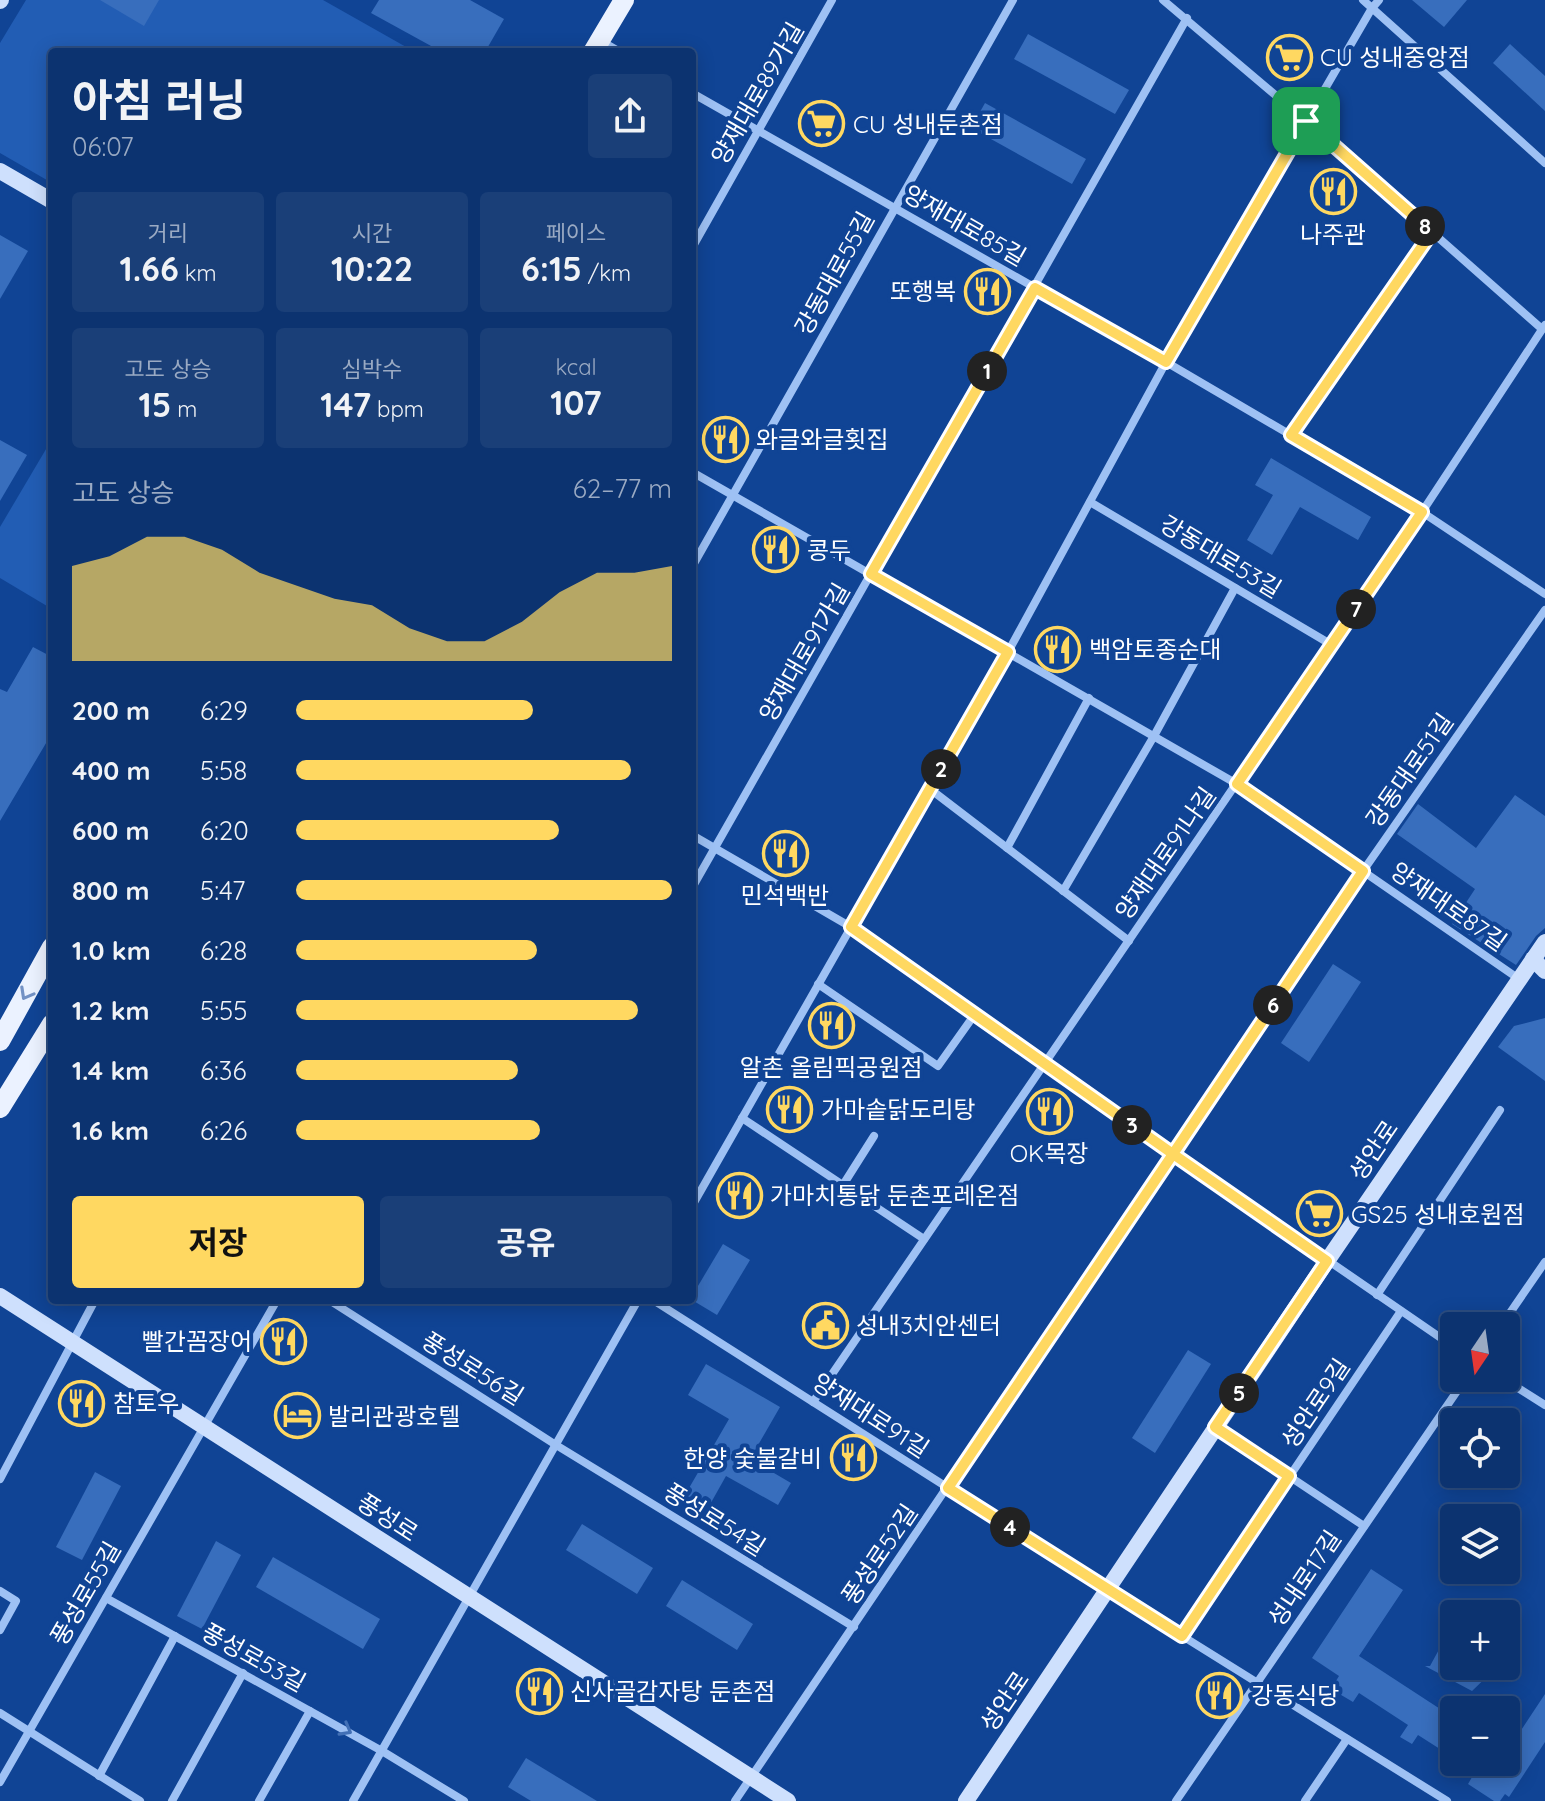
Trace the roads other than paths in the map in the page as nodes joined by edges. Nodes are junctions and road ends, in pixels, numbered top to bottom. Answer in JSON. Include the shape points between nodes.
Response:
{"nodes":[{"id":1,"x":624,"y":0,"type":"edge"},
{"id":2,"x":832,"y":0,"type":"edge"},
{"id":3,"x":1013,"y":0,"type":"edge"},
{"id":4,"x":1163,"y":0,"type":"edge"},
{"id":5,"x":1363,"y":0,"type":"edge"},
{"id":6,"x":1379,"y":0,"type":"edge"},
{"id":7,"x":1372,"y":8,"type":"junction"},
{"id":8,"x":1187,"y":18,"type":"junction"},
{"id":9,"x":597,"y":46,"type":"edge"},
{"id":10,"x":696,"y":95,"type":"edge"},
{"id":11,"x":1306,"y":121,"type":"junction"},
{"id":12,"x":758,"y":131,"type":"junction"},
{"id":13,"x":1545,"y":163,"type":"edge"},
{"id":14,"x":0,"y":171,"type":"edge"},
{"id":15,"x":48,"y":199,"type":"edge"},
{"id":16,"x":893,"y":207,"type":"junction"},
{"id":17,"x":1432,"y":232,"type":"junction"},
{"id":18,"x":696,"y":241,"type":"edge"},
{"id":19,"x":1035,"y":288,"type":"junction"},
{"id":20,"x":1543,"y":327,"type":"edge"},
{"id":21,"x":1166,"y":362,"type":"junction"},
{"id":22,"x":1291,"y":435,"type":"junction"},
{"id":23,"x":696,"y":474,"type":"edge"},
{"id":24,"x":733,"y":495,"type":"junction"},
{"id":25,"x":1090,"y":502,"type":"junction"},
{"id":26,"x":1422,"y":512,"type":"junction"},
{"id":27,"x":696,"y":560,"type":"edge"},
{"id":28,"x":871,"y":574,"type":"junction"},
{"id":29,"x":1235,"y":588,"type":"junction"},
{"id":30,"x":1545,"y":594,"type":"edge"},
{"id":31,"x":1545,"y":610,"type":"edge"},
{"id":32,"x":1332,"y":645,"type":"junction"},
{"id":33,"x":1008,"y":652,"type":"junction"},
{"id":34,"x":1089,"y":698,"type":"junction"},
{"id":35,"x":1154,"y":736,"type":"junction"},
{"id":36,"x":1237,"y":784,"type":"junction"},
{"id":37,"x":930,"y":789,"type":"junction"},
{"id":38,"x":696,"y":837,"type":"edge"},
{"id":39,"x":715,"y":848,"type":"junction"},
{"id":40,"x":1007,"y":848,"type":"junction"},
{"id":41,"x":1363,"y":871,"type":"junction"},
{"id":42,"x":696,"y":881,"type":"edge"},
{"id":43,"x":1063,"y":891,"type":"junction"},
{"id":44,"x":851,"y":927,"type":"junction"},
{"id":45,"x":1129,"y":941,"type":"junction"},
{"id":46,"x":1545,"y":942,"type":"edge"},
{"id":47,"x":48,"y":954,"type":"edge"},
{"id":48,"x":1539,"y":965,"type":"edge"},
{"id":49,"x":1519,"y":979,"type":"junction"},
{"id":50,"x":818,"y":984,"type":"junction"},
{"id":51,"x":975,"y":1014,"type":"junction"},
{"id":52,"x":48,"y":1030,"type":"edge"},
{"id":53,"x":0,"y":1041,"type":"edge"},
{"id":54,"x":1044,"y":1064,"type":"junction"},
{"id":55,"x":0,"y":1108,"type":"edge"},
{"id":56,"x":1500,"y":1110,"type":"dead end"},
{"id":57,"x":742,"y":1118,"type":"junction"},
{"id":58,"x":874,"y":1136,"type":"dead end"},
{"id":59,"x":1173,"y":1154,"type":"junction"},
{"id":60,"x":843,"y":1185,"type":"junction"},
{"id":61,"x":696,"y":1199,"type":"edge"},
{"id":62,"x":924,"y":1239,"type":"junction"},
{"id":63,"x":1327,"y":1261,"type":"junction"},
{"id":64,"x":1544,"y":1264,"type":"edge"},
{"id":65,"x":1377,"y":1295,"type":"junction"},
{"id":66,"x":0,"y":1296,"type":"edge"},
{"id":67,"x":93,"y":1304,"type":"edge"},
{"id":68,"x":275,"y":1304,"type":"edge"},
{"id":69,"x":335,"y":1304,"type":"edge"},
{"id":70,"x":636,"y":1304,"type":"edge"},
{"id":71,"x":659,"y":1304,"type":"edge"},
{"id":72,"x":1401,"y":1311,"type":"junction"},
{"id":73,"x":1511,"y":1312,"type":"edge"},
{"id":74,"x":1440,"y":1337,"type":"edge"},
{"id":75,"x":72,"y":1342,"type":"junction"},
{"id":76,"x":1520,"y":1389,"type":"edge"},
{"id":77,"x":1456,"y":1392,"type":"edge"},
{"id":78,"x":813,"y":1402,"type":"junction"},
{"id":79,"x":1545,"y":1405,"type":"edge"},
{"id":80,"x":206,"y":1426,"type":"junction"},
{"id":81,"x":1215,"y":1427,"type":"junction"},
{"id":82,"x":556,"y":1445,"type":"junction"},
{"id":83,"x":1289,"y":1476,"type":"junction"},
{"id":84,"x":0,"y":1479,"type":"edge"},
{"id":85,"x":948,"y":1488,"type":"junction"},
{"id":86,"x":1364,"y":1526,"type":"junction"},
{"id":87,"x":1107,"y":1589,"type":"junction"},
{"id":88,"x":0,"y":1591,"type":"edge"},
{"id":89,"x":468,"y":1597,"type":"junction"},
{"id":90,"x":106,"y":1598,"type":"junction"},
{"id":91,"x":854,"y":1627,"type":"junction"},
{"id":92,"x":0,"y":1630,"type":"edge"},
{"id":93,"x":175,"y":1636,"type":"junction"},
{"id":94,"x":1182,"y":1636,"type":"junction"},
{"id":95,"x":243,"y":1673,"type":"junction"},
{"id":96,"x":1257,"y":1682,"type":"junction"},
{"id":97,"x":310,"y":1711,"type":"junction"},
{"id":98,"x":0,"y":1713,"type":"edge"},
{"id":99,"x":29,"y":1731,"type":"junction"},
{"id":100,"x":1347,"y":1739,"type":"junction"},
{"id":101,"x":382,"y":1751,"type":"junction"},
{"id":102,"x":99,"y":1776,"type":"junction"},
{"id":103,"x":751,"y":1777,"type":"junction"},
{"id":104,"x":0,"y":1782,"type":"edge"},
{"id":105,"x":1432,"y":1792,"type":"junction"},
{"id":106,"x":140,"y":1801,"type":"edge"},
{"id":107,"x":172,"y":1801,"type":"edge"},
{"id":108,"x":259,"y":1801,"type":"edge"},
{"id":109,"x":353,"y":1801,"type":"edge"},
{"id":110,"x":464,"y":1801,"type":"edge"},
{"id":111,"x":735,"y":1801,"type":"edge"},
{"id":112,"x":788,"y":1801,"type":"edge"},
{"id":113,"x":966,"y":1801,"type":"edge"},
{"id":114,"x":1176,"y":1801,"type":"edge"},
{"id":115,"x":1305,"y":1801,"type":"edge"},
{"id":116,"x":1427,"y":1801,"type":"edge"},
{"id":117,"x":1447,"y":1801,"type":"edge"}],
"edges":[{"from":1,"to":9,"type":"main road"},
{"from":2,"to":12,"type":"street","name":"양재대로89가길"},
{"from":3,"to":16,"type":"street","name":"강동대로55길"},
{"from":4,"to":8,"type":"street"},
{"from":5,"to":7,"type":"street"},
{"from":6,"to":7,"type":"street"},
{"from":7,"to":11,"type":"street"},
{"from":7,"to":13,"type":"street"},
{"from":8,"to":11,"type":"street"},
{"from":8,"to":19,"type":"street","name":"양재대로91가길"},
{"from":10,"to":12,"type":"street","name":"양재대로85길"},
{"from":11,"to":17,"type":"street"},
{"from":11,"to":21,"type":"street"},
{"from":12,"to":16,"type":"street","name":"양재대로85길"},
{"from":12,"to":18,"type":"street","name":"양재대로89가길"},
{"from":14,"to":15,"type":"street"},
{"from":16,"to":19,"type":"street","name":"양재대로85길"},
{"from":16,"to":24,"type":"street","name":"강동대로55길"},
{"from":17,"to":20,"type":"street"},
{"from":17,"to":22,"type":"street"},
{"from":19,"to":21,"type":"street","name":"양재대로85길"},
{"from":19,"to":28,"type":"street","name":"양재대로91가길"},
{"from":20,"to":26,"type":"street","name":"양재대로91나길"},
{"from":21,"to":22,"type":"street","name":"양재대로85길"},
{"from":21,"to":25,"type":"street"},
{"from":22,"to":26,"type":"street","name":"양재대로85길"},
{"from":23,"to":24,"type":"street","name":"양재대로87길"},
{"from":24,"to":27,"type":"street","name":"강동대로55길"},
{"from":24,"to":28,"type":"street","name":"양재대로87길"},
{"from":25,"to":29,"type":"street","name":"강동대로53길"},
{"from":25,"to":33,"type":"street"},
{"from":26,"to":30,"type":"street","name":"양재대로85길"},
{"from":26,"to":32,"type":"street","name":"양재대로91나길"},
{"from":28,"to":33,"type":"street","name":"양재대로87길"},
{"from":28,"to":39,"type":"street","name":"양재대로91가길"},
{"from":29,"to":32,"type":"street","name":"강동대로53길"},
{"from":29,"to":35,"type":"street"},
{"from":31,"to":41,"type":"street","name":"강동대로51길"},
{"from":32,"to":36,"type":"street","name":"양재대로91나길"},
{"from":33,"to":34,"type":"street","name":"양재대로87길"},
{"from":33,"to":37,"type":"street"},
{"from":34,"to":35,"type":"street","name":"양재대로87길"},
{"from":34,"to":40,"type":"street"},
{"from":35,"to":36,"type":"street","name":"양재대로87길"},
{"from":35,"to":43,"type":"street"},
{"from":36,"to":41,"type":"street","name":"양재대로87길"},
{"from":36,"to":45,"type":"street","name":"양재대로91나길"},
{"from":37,"to":40,"type":"street"},
{"from":37,"to":44,"type":"street"},
{"from":38,"to":39,"type":"street"},
{"from":39,"to":42,"type":"street","name":"양재대로91가길"},
{"from":39,"to":44,"type":"street"},
{"from":40,"to":43,"type":"street"},
{"from":41,"to":49,"type":"street","name":"양재대로87길"},
{"from":41,"to":59,"type":"street","name":"강동대로51길"},
{"from":43,"to":45,"type":"street"},
{"from":44,"to":50,"type":"street"},
{"from":44,"to":51,"type":"street"},
{"from":45,"to":54,"type":"street","name":"양재대로91나길"},
{"from":46,"to":48,"type":"street","name":"성안로"},
{"from":47,"to":53,"type":"main road","one_way":true},
{"from":48,"to":49,"type":"street","name":"성안로"},
{"from":49,"to":63,"type":"street","name":"성안로"},
{"from":50,"to":51,"type":"street","via":[[938,1066]]},
{"from":50,"to":57,"type":"street"},
{"from":51,"to":54,"type":"street"},
{"from":52,"to":55,"type":"main road"},
{"from":54,"to":59,"type":"street"},
{"from":54,"to":62,"type":"street","name":"양재대로91나길"},
{"from":56,"to":65,"type":"street"},
{"from":57,"to":60,"type":"street"},
{"from":57,"to":61,"type":"street"},
{"from":58,"to":60,"type":"street"},
{"from":59,"to":63,"type":"street"},
{"from":59,"to":85,"type":"street","name":"풍성로52길"},
{"from":60,"to":62,"type":"street"},
{"from":62,"to":78,"type":"street","name":"양재대로91나길"},
{"from":63,"to":65,"type":"street"},
{"from":63,"to":81,"type":"street","name":"성안로"},
{"from":64,"to":73,"type":"street"},
{"from":65,"to":72,"type":"street"},
{"from":66,"to":75,"type":"street","name":"풍성로"},
{"from":67,"to":75,"type":"street"},
{"from":68,"to":80,"type":"street"},
{"from":69,"to":82,"type":"street","name":"풍성로56길"},
{"from":70,"to":82,"type":"street"},
{"from":71,"to":78,"type":"street","name":"양재대로91길"},
{"from":72,"to":74,"type":"street"},
{"from":72,"to":83,"type":"street","name":"성안로9길"},
{"from":75,"to":80,"type":"street","name":"풍성로"},
{"from":75,"to":84,"type":"street"},
{"from":76,"to":79,"type":"street"},
{"from":77,"to":86,"type":"street","name":"성내로17길"},
{"from":78,"to":85,"type":"street","name":"양재대로91길"},
{"from":80,"to":89,"type":"street","name":"풍성로"},
{"from":80,"to":90,"type":"street","name":"풍성로55길"},
{"from":81,"to":83,"type":"street"},
{"from":81,"to":87,"type":"street","name":"성안로"},
{"from":82,"to":89,"type":"street"},
{"from":82,"to":91,"type":"street","name":"풍성로54길"},
{"from":83,"to":86,"type":"street"},
{"from":83,"to":94,"type":"street","name":"성안로9길"},
{"from":85,"to":87,"type":"street","name":"양재대로91길"},
{"from":85,"to":91,"type":"street","name":"풍성로52길"},
{"from":86,"to":96,"type":"street","name":"성내로17길"},
{"from":87,"to":94,"type":"street"},
{"from":87,"to":113,"type":"street","name":"성안로"},
{"from":88,"to":92,"type":"street","via":[[16,1601]]},
{"from":89,"to":101,"type":"street"},
{"from":89,"to":103,"type":"street","name":"풍성로"},
{"from":90,"to":93,"type":"street","name":"풍성로53길"},
{"from":90,"to":99,"type":"street","name":"풍성로55길"},
{"from":91,"to":103,"type":"street","name":"풍성로52길"},
{"from":93,"to":95,"type":"street","name":"풍성로53길"},
{"from":93,"to":102,"type":"street"},
{"from":94,"to":96,"type":"street"},
{"from":95,"to":97,"type":"street","name":"풍성로53길"},
{"from":95,"to":107,"type":"street"},
{"from":96,"to":100,"type":"street"},
{"from":96,"to":114,"type":"street","name":"성내로17길"},
{"from":97,"to":101,"type":"street","name":"풍성로53길","one_way":true},
{"from":97,"to":108,"type":"street"},
{"from":98,"to":99,"type":"street"},
{"from":99,"to":102,"type":"street"},
{"from":99,"to":104,"type":"street","name":"풍성로55길"},
{"from":100,"to":105,"type":"street"},
{"from":100,"to":115,"type":"street"},
{"from":101,"to":109,"type":"street"},
{"from":101,"to":110,"type":"street","name":"풍성로53길"},
{"from":102,"to":106,"type":"street"},
{"from":103,"to":111,"type":"street"},
{"from":103,"to":112,"type":"street","name":"풍성로"},
{"from":105,"to":116,"type":"street"},
{"from":105,"to":117,"type":"street"}]}
